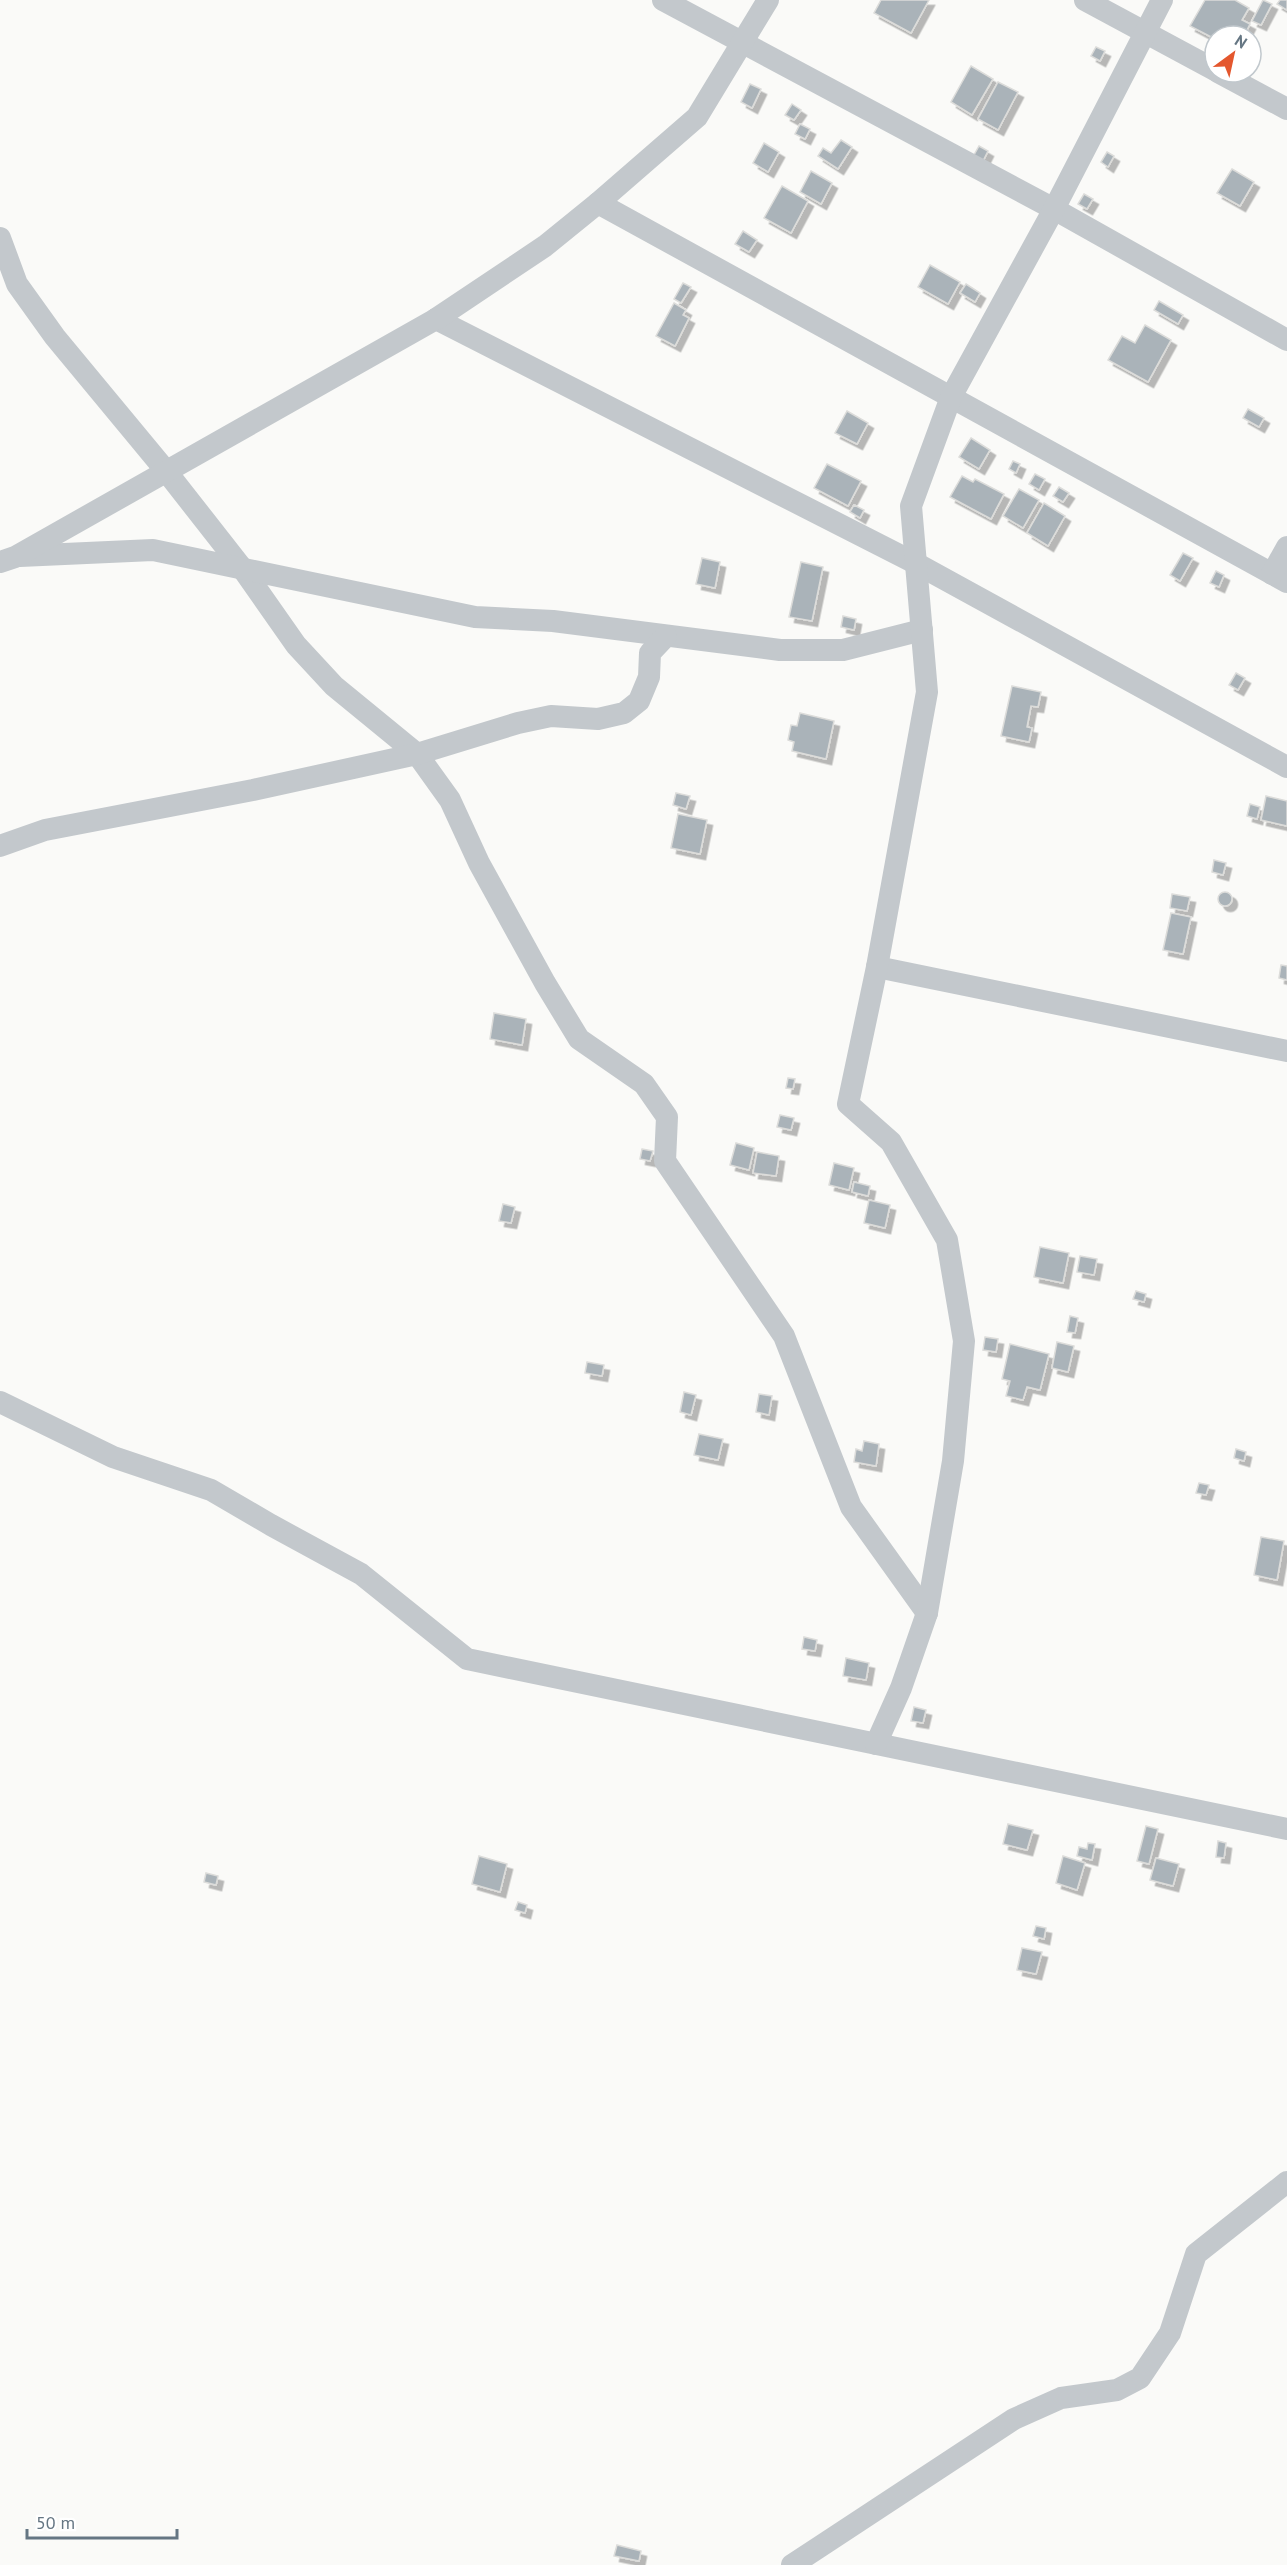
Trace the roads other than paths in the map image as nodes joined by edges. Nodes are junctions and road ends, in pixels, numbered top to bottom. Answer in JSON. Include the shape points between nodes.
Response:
{"nodes":[{"id":1,"x":663,"y":0,"type":"edge"},
{"id":2,"x":768,"y":0,"type":"edge"},
{"id":3,"x":1085,"y":0,"type":"edge"},
{"id":4,"x":1162,"y":0,"type":"edge"},
{"id":5,"x":1144,"y":32,"type":"junction"},
{"id":6,"x":741,"y":43,"type":"junction"},
{"id":7,"x":1203,"y":64,"type":"edge"},
{"id":8,"x":1241,"y":84,"type":"edge"},
{"id":9,"x":1287,"y":109,"type":"edge"},
{"id":10,"x":598,"y":203,"type":"junction"},
{"id":11,"x":1054,"y":209,"type":"junction"},
{"id":12,"x":0,"y":238,"type":"edge"},
{"id":13,"x":436,"y":319,"type":"junction"},
{"id":14,"x":1287,"y":340,"type":"edge"},
{"id":15,"x":951,"y":397,"type":"junction"},
{"id":16,"x":166,"y":471,"type":"junction"},
{"id":17,"x":1287,"y":547,"type":"edge"},
{"id":18,"x":8,"y":559,"type":"edge"},
{"id":19,"x":917,"y":564,"type":"junction"},
{"id":20,"x":242,"y":568,"type":"junction"},
{"id":21,"x":1280,"y":578,"type":"edge"},
{"id":22,"x":922,"y":630,"type":"junction"},
{"id":23,"x":666,"y":636,"type":"junction"},
{"id":24,"x":417,"y":754,"type":"junction"},
{"id":25,"x":1287,"y":767,"type":"edge"},
{"id":26,"x":0,"y":846,"type":"edge"},
{"id":27,"x":877,"y":967,"type":"junction"},
{"id":28,"x":1287,"y":1051,"type":"edge"},
{"id":29,"x":0,"y":1402,"type":"edge"},
{"id":30,"x":927,"y":1613,"type":"junction"},
{"id":31,"x":876,"y":1744,"type":"junction"},
{"id":32,"x":1287,"y":1829,"type":"edge"},
{"id":33,"x":1287,"y":2182,"type":"edge"},
{"id":34,"x":792,"y":2565,"type":"edge"}],
"edges":[{"from":1,"to":6,"type":"street"},
{"from":2,"to":6,"type":"street"},
{"from":3,"to":5,"type":"street"},
{"from":4,"to":5,"type":"street"},
{"from":5,"to":7,"type":"street"},
{"from":5,"to":11,"type":"street"},
{"from":6,"to":10,"type":"street","via":[[697,117]]},
{"from":6,"to":11,"type":"street"},
{"from":8,"to":9,"type":"street"},
{"from":10,"to":13,"type":"street","via":[[545,246]]},
{"from":10,"to":15,"type":"street"},
{"from":11,"to":14,"type":"street"},
{"from":11,"to":15,"type":"street"},
{"from":12,"to":16,"type":"street","via":[[17,284],[55,337]]},
{"from":13,"to":16,"type":"street"},
{"from":13,"to":19,"type":"street"},
{"from":15,"to":19,"type":"street","via":[[911,506]]},
{"from":15,"to":21,"type":"street"},
{"from":16,"to":18,"type":"street"},
{"from":16,"to":20,"type":"street"},
{"from":17,"to":21,"type":"street"},
{"from":18,"to":20,"type":"street","via":[[153,550]]},
{"from":19,"to":22,"type":"street"},
{"from":19,"to":25,"type":"street"},
{"from":20,"to":23,"type":"street","via":[[475,617],[553,621]]},
{"from":20,"to":24,"type":"street","via":[[296,645],[334,686]]},
{"from":22,"to":23,"type":"street","via":[[843,650],[780,650]]},
{"from":22,"to":27,"type":"street","via":[[927,692]]},
{"from":23,"to":24,"type":"street","via":[[650,652],[649,677],[639,701],[624,713],[598,719],[551,716]]},
{"from":24,"to":26,"type":"street","via":[[45,830]]},
{"from":24,"to":30,"type":"street","via":[[450,800],[479,863],[579,1039],[644,1084],[667,1117],[665,1161],[784,1336],[851,1507]]},
{"from":27,"to":28,"type":"street"},
{"from":27,"to":30,"type":"street","via":[[848,1104],[891,1142],[947,1240],[964,1341],[952,1461]]},
{"from":29,"to":31,"type":"street","via":[[113,1457],[211,1490],[361,1574],[467,1659]]},
{"from":30,"to":31,"type":"street"},
{"from":31,"to":32,"type":"street"},
{"from":33,"to":34,"type":"street","via":[[1196,2254],[1170,2334],[1140,2378],[1117,2390],[1061,2398],[1014,2419]]}]}
